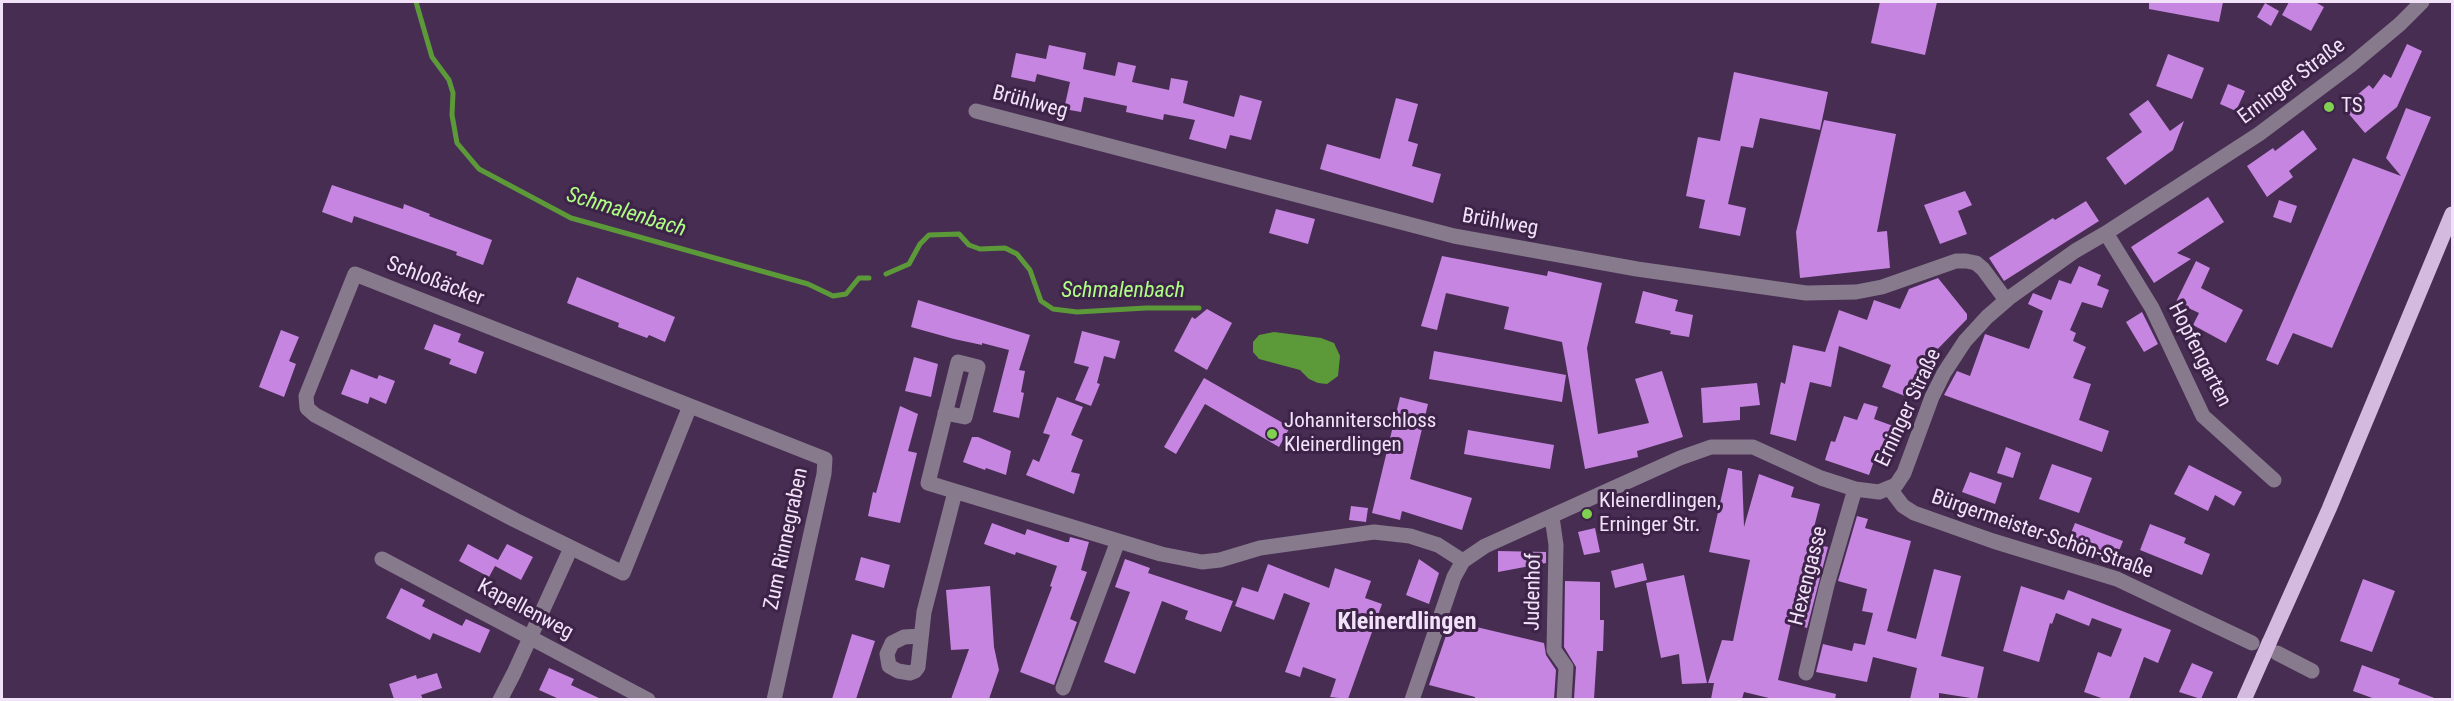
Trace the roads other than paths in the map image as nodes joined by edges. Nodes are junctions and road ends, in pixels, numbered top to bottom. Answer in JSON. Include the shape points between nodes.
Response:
{"nodes":[{"id":1,"x":2422,"y":2,"type":"edge"},
{"id":2,"x":976,"y":111,"type":"dead end"},
{"id":3,"x":2452,"y":214,"type":"edge"},
{"id":4,"x":2106,"y":233,"type":"junction"},
{"id":5,"x":2006,"y":300,"type":"junction"},
{"id":6,"x":690,"y":406,"type":"junction"},
{"id":7,"x":945,"y":413,"type":"dead end"},
{"id":8,"x":2274,"y":480,"type":"dead end"},
{"id":9,"x":1855,"y":489,"type":"junction"},
{"id":10,"x":1890,"y":489,"type":"junction"},
{"id":11,"x":955,"y":492,"type":"junction"},
{"id":12,"x":1552,"y":517,"type":"junction"},
{"id":13,"x":1118,"y":541,"type":"junction"},
{"id":14,"x":571,"y":548,"type":"junction"},
{"id":15,"x":382,"y":559,"type":"dead end"},
{"id":16,"x":1463,"y":561,"type":"junction"},
{"id":17,"x":530,"y":636,"type":"junction"},
{"id":18,"x":921,"y":636,"type":"dead end"},
{"id":19,"x":2252,"y":643,"type":"dead end"},
{"id":20,"x":2270,"y":651,"type":"junction"},
{"id":21,"x":2312,"y":671,"type":"dead end"},
{"id":22,"x":1806,"y":673,"type":"dead end"},
{"id":23,"x":1063,"y":688,"type":"dead end"},
{"id":24,"x":501,"y":699,"type":"edge"},
{"id":25,"x":648,"y":699,"type":"edge"},
{"id":26,"x":774,"y":699,"type":"edge"},
{"id":27,"x":1412,"y":699,"type":"edge"},
{"id":28,"x":1564,"y":699,"type":"edge"},
{"id":29,"x":2244,"y":699,"type":"edge"}],
"edges":[{"from":1,"to":4,"type":"street","name":"Erninger Straße","via":[[2400,24],[2259,134]]},
{"from":2,"to":5,"type":"street","name":"Brühlweg","via":[[1454,236],[1647,271],[1806,293],[1873,288],[1966,261],[1983,269]]},
{"from":3,"to":20,"type":"main road"},
{"from":4,"to":5,"type":"street","name":"Erninger Straße"},
{"from":4,"to":8,"type":"street","name":"Hopfengarten","via":[[2152,308],[2203,416]]},
{"from":5,"to":10,"type":"street","name":"Erninger Straße","via":[[1965,341],[1944,373],[1904,473]]},
{"from":6,"to":14,"type":"street","name":"Schloßäcker","via":[[623,573]]},
{"from":6,"to":14,"type":"street","name":"Schloßäcker","via":[[355,274],[306,396],[307,408]]},
{"from":6,"to":26,"type":"street","name":"Zum Rinnegraben","via":[[825,459]]},
{"from":7,"to":11,"type":"street","via":[[928,483]]},
{"from":9,"to":10,"type":"street","name":"Erninger Straße"},
{"from":9,"to":12,"type":"street","name":"Erninger Straße","via":[[1768,452],[1727,445],[1699,450]]},
{"from":9,"to":22,"type":"street","name":"Hexengasse"},
{"from":10,"to":19,"type":"street","name":"Bürgermeister-Schön-Straße","via":[[1914,513],[2117,579]]},
{"from":11,"to":13,"type":"street"},
{"from":11,"to":18,"type":"street"},
{"from":12,"to":16,"type":"street","name":"Erninger Straße","via":[[1485,546]]},
{"from":12,"to":28,"type":"street","name":"Judenhof","via":[[1556,545],[1554,650],[1566,667]]},
{"from":13,"to":16,"type":"street","via":[[1184,561],[1202,562],[1260,548],[1374,532],[1410,536],[1438,545]]},
{"from":13,"to":23,"type":"street"},
{"from":14,"to":17,"type":"street"},
{"from":15,"to":17,"type":"street","name":"Kapellenweg"},
{"from":16,"to":27,"type":"street"},
{"from":17,"to":24,"type":"street"},
{"from":17,"to":25,"type":"street","name":"Kapellenweg"},
{"from":20,"to":21,"type":"street"},
{"from":20,"to":29,"type":"main road"}]}
